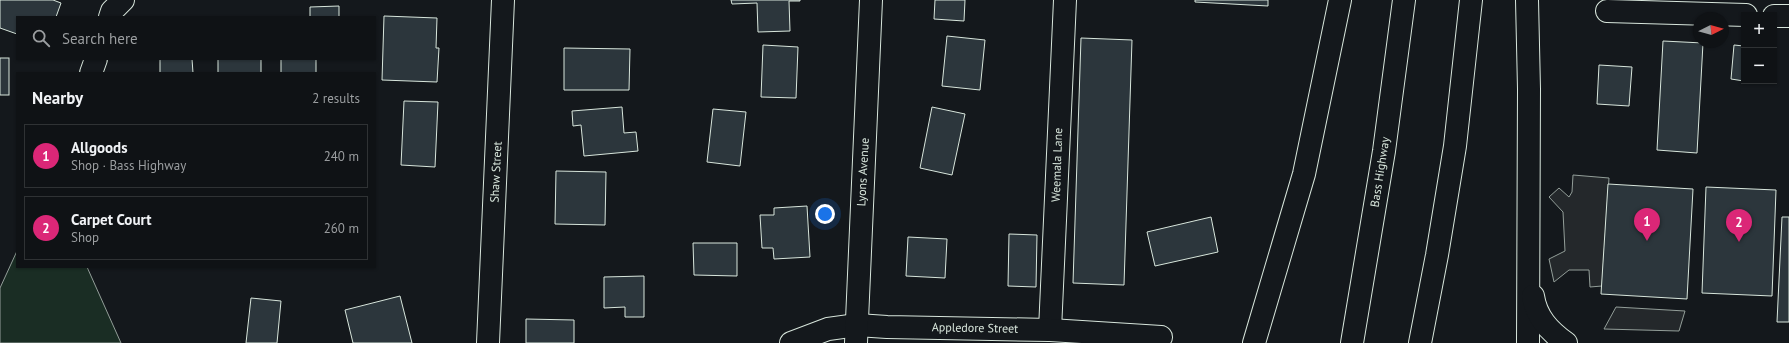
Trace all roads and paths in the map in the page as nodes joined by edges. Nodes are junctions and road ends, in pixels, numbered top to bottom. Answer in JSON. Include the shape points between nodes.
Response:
{"nodes":[{"id":1,"x":123,"y":0,"type":"edge"},
{"id":2,"x":503,"y":0,"type":"edge"},
{"id":3,"x":871,"y":0,"type":"edge"},
{"id":4,"x":1340,"y":0,"type":"edge"},
{"id":5,"x":1404,"y":0,"type":"edge"},
{"id":6,"x":1471,"y":0,"type":"edge"},
{"id":7,"x":1527,"y":0,"type":"edge"},
{"id":8,"x":1064,"y":9,"type":"edge"},
{"id":9,"x":1607,"y":11,"type":"dead end"},
{"id":10,"x":1741,"y":15,"type":"edge"},
{"id":11,"x":110,"y":16,"type":"edge"},
{"id":12,"x":1777,"y":16,"type":"edge"},
{"id":13,"x":1789,"y":16,"type":"edge"},
{"id":14,"x":96,"y":60,"type":"edge"},
{"id":15,"x":91,"y":72,"type":"edge"},
{"id":16,"x":1530,"y":271,"type":"junction"},
{"id":17,"x":1050,"y":330,"type":"junction"},
{"id":18,"x":856,"y":334,"type":"edge"},
{"id":19,"x":1161,"y":337,"type":"dead end"},
{"id":20,"x":1420,"y":342,"type":"edge"},
{"id":21,"x":488,"y":343,"type":"edge"},
{"id":22,"x":791,"y":343,"type":"edge"},
{"id":23,"x":1254,"y":343,"type":"edge"},
{"id":24,"x":1352,"y":343,"type":"edge"},
{"id":25,"x":1528,"y":343,"type":"edge"},
{"id":26,"x":1566,"y":343,"type":"edge"}],
"edges":[{"from":1,"to":11,"type":"main road"},
{"from":2,"to":21,"type":"main road","name":"Shaw Street"},
{"from":3,"to":18,"type":"main road","name":"Lyons Avenue"},
{"from":4,"to":23,"type":"main road","via":[[1304,174]]},
{"from":5,"to":24,"type":"main road","name":"Bass Highway","via":[[1384,151]]},
{"from":6,"to":20,"type":"main road","via":[[1455,146]]},
{"from":7,"to":16,"type":"main road"},
{"from":8,"to":17,"type":"main road","name":"Weemala Lane"},
{"from":9,"to":10,"type":"main road"},
{"from":12,"to":13,"type":"main road"},
{"from":14,"to":15,"type":"main road"},
{"from":16,"to":25,"type":"main road"},
{"from":16,"to":26,"type":"main road","via":[[1536,312],[1546,326]]},
{"from":17,"to":18,"type":"main road","name":"Appledore Street","via":[[887,327]]},
{"from":17,"to":19,"type":"main road","name":"Appledore Street"},
{"from":18,"to":22,"type":"main road","name":"Appledore Street","via":[[828,329]]}]}
